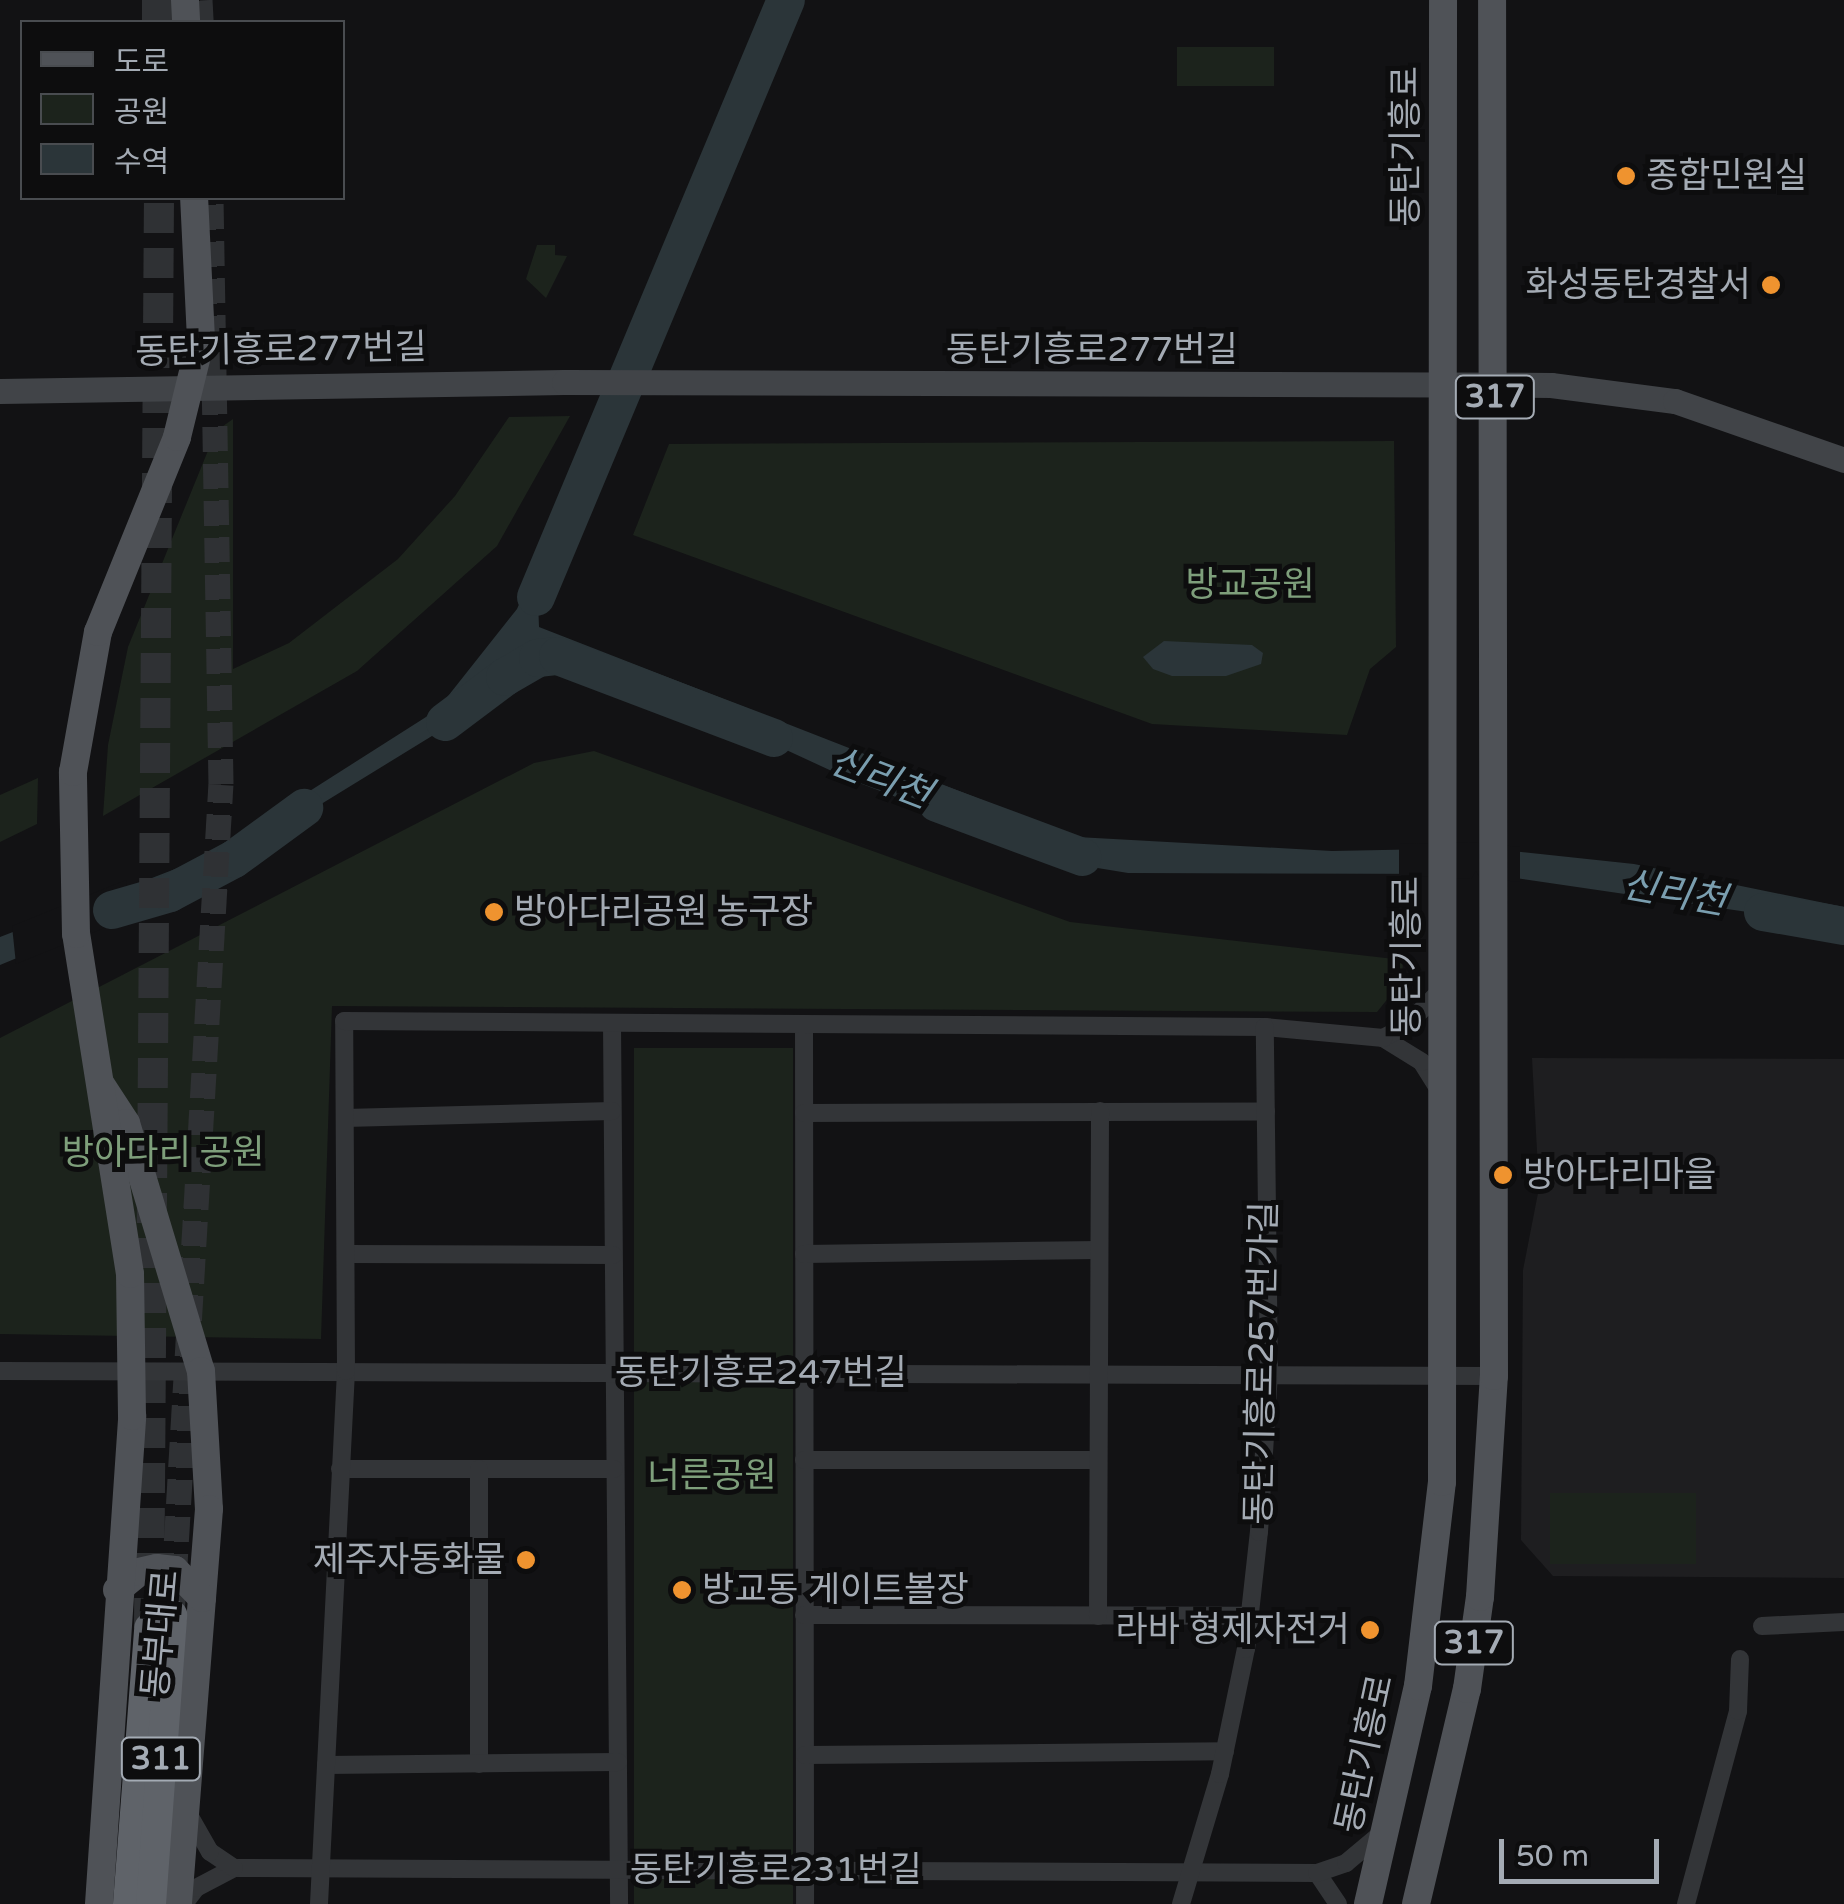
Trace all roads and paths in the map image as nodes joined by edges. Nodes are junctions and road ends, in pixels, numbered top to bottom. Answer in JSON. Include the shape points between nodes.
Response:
{"nodes":[{"id":1,"x":1443,"y":0,"type":"edge"},
{"id":2,"x":1492,"y":0,"type":"edge"},
{"id":3,"x":194,"y":200,"type":"edge"},
{"id":4,"x":191,"y":385,"type":"junction"},
{"id":5,"x":1445,"y":386,"type":"junction"},
{"id":6,"x":1495,"y":386,"type":"junction"},
{"id":7,"x":0,"y":391,"type":"edge"},
{"id":8,"x":1844,"y":460,"type":"edge"},
{"id":9,"x":1445,"y":986,"type":"junction"},
{"id":10,"x":612,"y":1023,"type":"junction"},
{"id":11,"x":804,"y":1024,"type":"junction"},
{"id":12,"x":1265,"y":1027,"type":"junction"},
{"id":13,"x":1382,"y":1038,"type":"junction"},
{"id":14,"x":102,"y":1084,"type":"junction"},
{"id":15,"x":1444,"y":1097,"type":"junction"},
{"id":16,"x":612,"y":1111,"type":"junction"},
{"id":17,"x":1266,"y":1111,"type":"junction"},
{"id":18,"x":804,"y":1112,"type":"junction"},
{"id":19,"x":1100,"y":1112,"type":"junction"},
{"id":20,"x":345,"y":1118,"type":"junction"},
{"id":21,"x":1099,"y":1250,"type":"junction"},
{"id":22,"x":346,"y":1254,"type":"junction"},
{"id":23,"x":804,"y":1254,"type":"junction"},
{"id":24,"x":613,"y":1256,"type":"junction"},
{"id":25,"x":0,"y":1371,"type":"edge"},
{"id":26,"x":201,"y":1371,"type":"junction"},
{"id":27,"x":346,"y":1371,"type":"junction"},
{"id":28,"x":132,"y":1372,"type":"junction"},
{"id":29,"x":613,"y":1372,"type":"junction"},
{"id":30,"x":804,"y":1373,"type":"junction"},
{"id":31,"x":1099,"y":1374,"type":"junction"},
{"id":32,"x":1268,"y":1375,"type":"junction"},
{"id":33,"x":1443,"y":1376,"type":"junction"},
{"id":34,"x":1494,"y":1376,"type":"junction"},
{"id":35,"x":804,"y":1460,"type":"junction"},
{"id":36,"x":1098,"y":1460,"type":"junction"},
{"id":37,"x":340,"y":1469,"type":"junction"},
{"id":38,"x":479,"y":1469,"type":"junction"},
{"id":39,"x":614,"y":1469,"type":"junction"},
{"id":40,"x":117,"y":1590,"type":"junction"},
{"id":41,"x":202,"y":1598,"type":"junction"},
{"id":42,"x":804,"y":1615,"type":"junction"},
{"id":43,"x":1098,"y":1616,"type":"junction"},
{"id":44,"x":1250,"y":1616,"type":"junction"},
{"id":45,"x":1844,"y":1622,"type":"edge"},
{"id":46,"x":1762,"y":1626,"type":"dead end"},
{"id":47,"x":1740,"y":1659,"type":"dead end"},
{"id":48,"x":1225,"y":1751,"type":"junction"},
{"id":49,"x":805,"y":1755,"type":"junction"},
{"id":50,"x":618,"y":1762,"type":"junction"},
{"id":51,"x":479,"y":1764,"type":"junction"},
{"id":52,"x":326,"y":1766,"type":"junction"},
{"id":53,"x":185,"y":1804,"type":"junction"},
{"id":54,"x":1390,"y":1825,"type":"junction"},
{"id":55,"x":234,"y":1868,"type":"junction"},
{"id":56,"x":322,"y":1868,"type":"junction"},
{"id":57,"x":619,"y":1870,"type":"junction"},
{"id":58,"x":805,"y":1871,"type":"junction"},
{"id":59,"x":1193,"y":1872,"type":"junction"},
{"id":60,"x":1318,"y":1873,"type":"junction"},
{"id":61,"x":99,"y":1904,"type":"edge"},
{"id":62,"x":128,"y":1904,"type":"edge"},
{"id":63,"x":151,"y":1904,"type":"edge"},
{"id":64,"x":181,"y":1904,"type":"edge"},
{"id":65,"x":319,"y":1904,"type":"edge"},
{"id":66,"x":619,"y":1904,"type":"edge"},
{"id":67,"x":805,"y":1904,"type":"edge"},
{"id":68,"x":1181,"y":1904,"type":"edge"},
{"id":69,"x":1338,"y":1904,"type":"edge"},
{"id":70,"x":1368,"y":1904,"type":"edge"},
{"id":71,"x":1416,"y":1904,"type":"edge"},
{"id":72,"x":1686,"y":1904,"type":"edge"}],
"edges":[{"from":1,"to":5,"type":"main road","name":"동탄기흥로","number":"317"},
{"from":2,"to":6,"type":"main road","number":"317"},
{"from":3,"to":4,"type":"main road","via":[[201,339]]},
{"from":4,"to":5,"type":"street","name":"동탄기흥로277번길"},
{"from":4,"to":7,"type":"street","name":"동탄기흥로277번길"},
{"from":4,"to":14,"type":"main road","via":[[178,436],[98,632],[77,731],[71,850],[84,1003]]},
{"from":5,"to":6,"type":"street","name":"동탄기흥로277번길"},
{"from":5,"to":9,"type":"main road","name":"동탄기흥로","number":"317"},
{"from":6,"to":8,"type":"street","name":"동탄기흥로277번길","via":[[1642,394]]},
{"from":6,"to":34,"type":"main road","number":"317"},
{"from":9,"to":13,"type":"street","via":[[1407,1025]]},
{"from":9,"to":15,"type":"main road","name":"동탄기흥로","number":"317"},
{"from":10,"to":11,"type":"street"},
{"from":10,"to":16,"type":"street"},
{"from":10,"to":20,"type":"street","via":[[344,1021]]},
{"from":11,"to":12,"type":"street"},
{"from":11,"to":18,"type":"street"},
{"from":12,"to":13,"type":"street"},
{"from":12,"to":17,"type":"street","name":"동탄기흥로257번가길"},
{"from":13,"to":15,"type":"street","via":[[1422,1062]]},
{"from":14,"to":26,"type":"main road","name":"동부대로","via":[[126,1123]]},
{"from":14,"to":28,"type":"main road","via":[[130,1274]]},
{"from":15,"to":33,"type":"main road","name":"동탄기흥로","number":"317"},
{"from":16,"to":20,"type":"street"},
{"from":16,"to":24,"type":"street"},
{"from":17,"to":19,"type":"street"},
{"from":17,"to":32,"type":"street","name":"동탄기흥로257번가길"},
{"from":18,"to":19,"type":"street"},
{"from":18,"to":23,"type":"street"},
{"from":19,"to":21,"type":"street"},
{"from":20,"to":22,"type":"street"},
{"from":21,"to":23,"type":"street"},
{"from":21,"to":31,"type":"street"},
{"from":22,"to":24,"type":"street"},
{"from":22,"to":27,"type":"street"},
{"from":23,"to":30,"type":"street"},
{"from":24,"to":29,"type":"street"},
{"from":25,"to":28,"type":"street","name":"동탄기흥로247번길"},
{"from":26,"to":27,"type":"street","name":"동탄기흥로247번길"},
{"from":26,"to":28,"type":"street","name":"동탄기흥로247번길"},
{"from":26,"to":41,"type":"main road","name":"동부대로","via":[[209,1509]]},
{"from":27,"to":29,"type":"street","name":"동탄기흥로247번길"},
{"from":27,"to":37,"type":"street"},
{"from":28,"to":40,"type":"main road"},
{"from":29,"to":30,"type":"street","name":"동탄기흥로247번길"},
{"from":29,"to":39,"type":"street"},
{"from":30,"to":31,"type":"street","name":"동탄기흥로247번길"},
{"from":30,"to":35,"type":"street"},
{"from":31,"to":32,"type":"street","name":"동탄기흥로247번길"},
{"from":31,"to":36,"type":"street"},
{"from":32,"to":33,"type":"street","name":"동탄기흥로247번길"},
{"from":32,"to":44,"type":"street","name":"동탄기흥로257번가길"},
{"from":33,"to":34,"type":"street","name":"동탄기흥로247번길"},
{"from":33,"to":54,"type":"main road","name":"동탄기흥로","number":"317","via":[[1430,1614]]},
{"from":34,"to":71,"type":"main road","number":"317","via":[[1470,1670]]},
{"from":35,"to":36,"type":"street"},
{"from":35,"to":42,"type":"street"},
{"from":36,"to":43,"type":"street"},
{"from":37,"to":38,"type":"street"},
{"from":37,"to":52,"type":"street"},
{"from":38,"to":39,"type":"street"},
{"from":38,"to":51,"type":"street"},
{"from":39,"to":50,"type":"street"},
{"from":40,"to":41,"type":"main road","via":[[139,1572],[158,1568],[176,1570]]},
{"from":40,"to":61,"type":"main road"},
{"from":41,"to":53,"type":"main road","name":"동부대로"},
{"from":42,"to":43,"type":"street"},
{"from":42,"to":49,"type":"street"},
{"from":43,"to":44,"type":"street"},
{"from":44,"to":48,"type":"street","name":"동탄기흥로257번가길"},
{"from":45,"to":46,"type":"street"},
{"from":47,"to":72,"type":"street","via":[[1738,1711]]},
{"from":48,"to":49,"type":"street"},
{"from":48,"to":59,"type":"street","name":"동탄기흥로257번가길"},
{"from":49,"to":58,"type":"street"},
{"from":50,"to":51,"type":"street"},
{"from":50,"to":57,"type":"street"},
{"from":51,"to":52,"type":"street"},
{"from":52,"to":56,"type":"street"},
{"from":53,"to":55,"type":"street","via":[[196,1834]]},
{"from":53,"to":64,"type":"main road","name":"동부대로"},
{"from":54,"to":60,"type":"street","via":[[1346,1863]]},
{"from":54,"to":70,"type":"main road","name":"동탄기흥로","number":"317"},
{"from":55,"to":56,"type":"street","name":"동탄기흥로231번길"},
{"from":55,"to":64,"type":"street"},
{"from":56,"to":57,"type":"street","name":"동탄기흥로231번길"},
{"from":56,"to":65,"type":"street"},
{"from":57,"to":58,"type":"street","name":"동탄기흥로231번길"},
{"from":57,"to":66,"type":"street"},
{"from":58,"to":59,"type":"street","name":"동탄기흥로231번길"},
{"from":58,"to":67,"type":"street"},
{"from":59,"to":60,"type":"street","name":"동탄기흥로231번길"},
{"from":59,"to":68,"type":"street","name":"동탄기흥로257번가길"},
{"from":60,"to":69,"type":"street"},
{"from":62,"to":63,"type":"highway","name":"동부대로","number":"311","via":[[160,1621]]}]}
